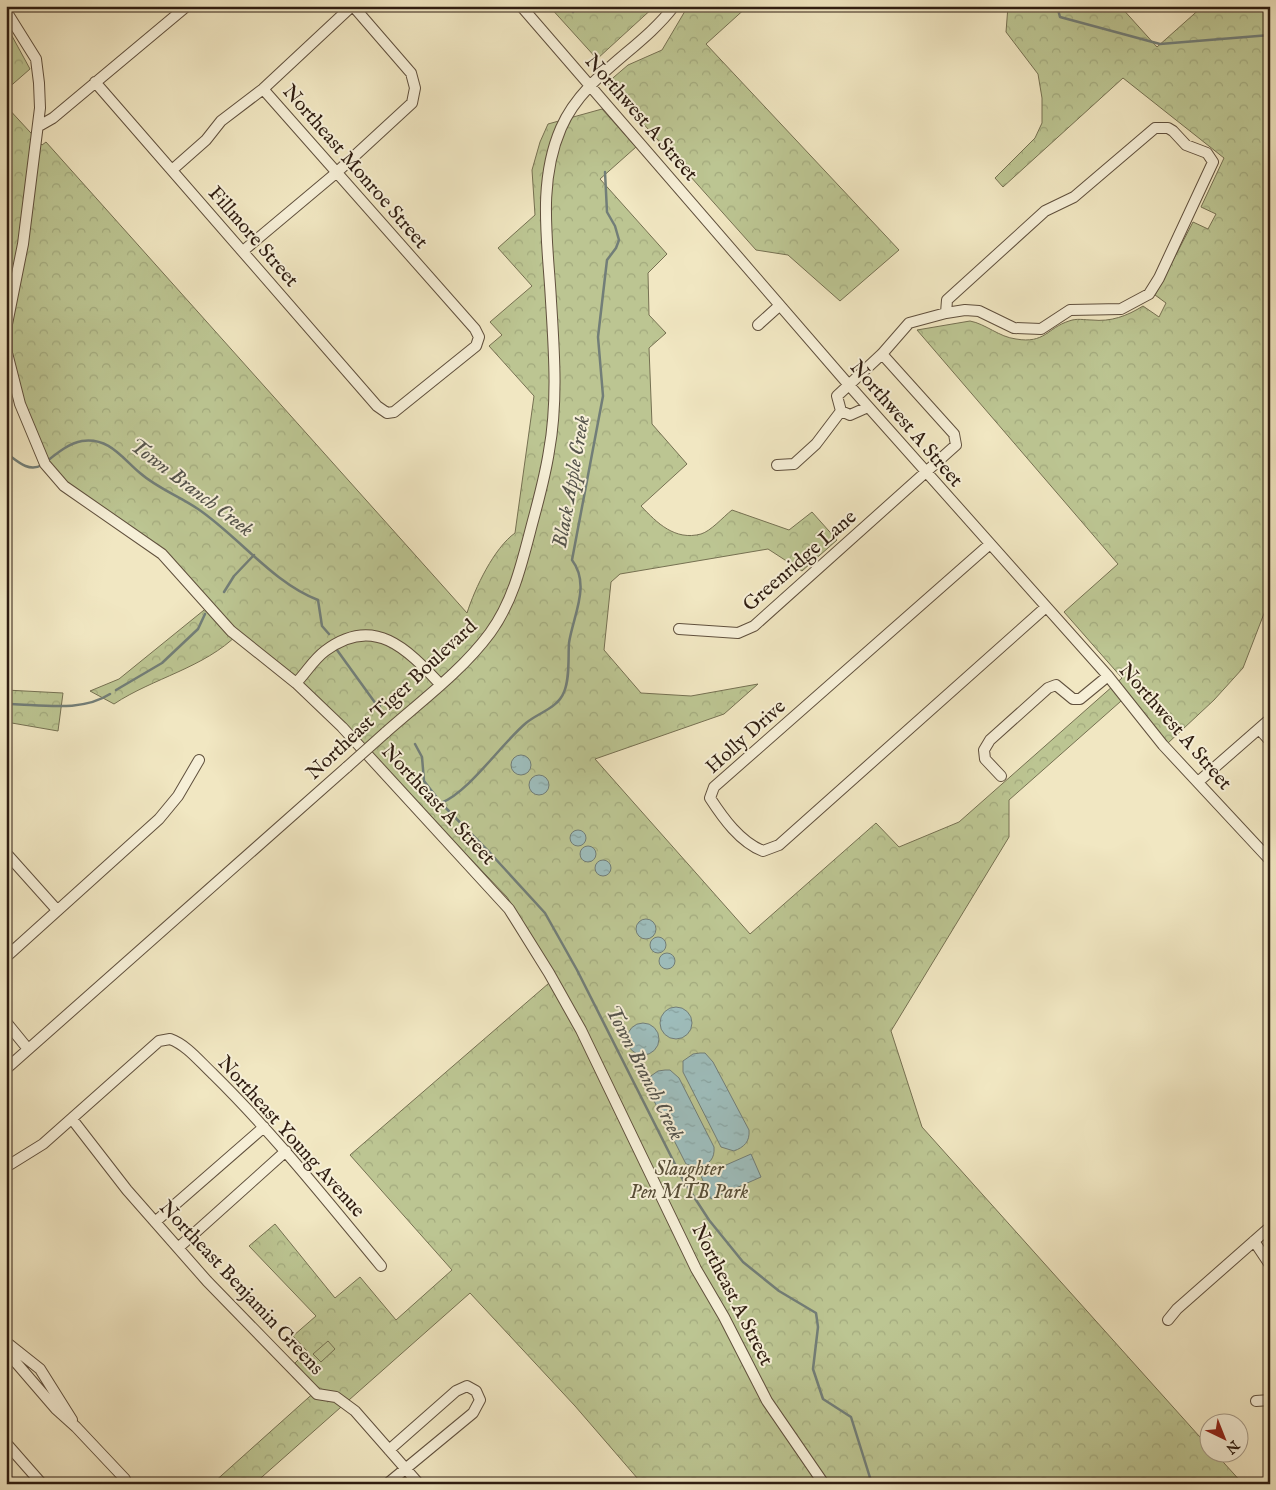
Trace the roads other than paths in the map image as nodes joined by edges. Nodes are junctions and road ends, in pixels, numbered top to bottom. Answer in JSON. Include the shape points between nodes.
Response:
{"nodes":[{"id":1,"x":186,"y":6,"type":"edge"},
{"id":2,"x":352,"y":6,"type":"edge"},
{"id":3,"x":521,"y":6,"type":"edge"},
{"id":4,"x":674,"y":6,"type":"edge"},
{"id":5,"x":6,"y":11,"type":"edge"},
{"id":6,"x":95,"y":82,"type":"junction"},
{"id":7,"x":590,"y":86,"type":"junction"},
{"id":8,"x":263,"y":89,"type":"junction"},
{"id":9,"x":39,"y":126,"type":"junction"},
{"id":10,"x":172,"y":170,"type":"junction"},
{"id":11,"x":336,"y":173,"type":"junction"},
{"id":12,"x":243,"y":252,"type":"junction"},
{"id":13,"x":779,"y":306,"type":"junction"},
{"id":14,"x":946,"y":313,"type":"junction"},
{"id":15,"x":758,"y":325,"type":"dead end"},
{"id":16,"x":882,"y":354,"type":"junction"},
{"id":17,"x":848,"y":384,"type":"junction"},
{"id":18,"x":868,"y":407,"type":"junction"},
{"id":19,"x":841,"y":411,"type":"junction"},
{"id":20,"x":387,"y":413,"type":"joint"},
{"id":21,"x":777,"y":465,"type":"dead end"},
{"id":22,"x":925,"y":471,"type":"junction"},
{"id":23,"x":990,"y":544,"type":"junction"},
{"id":24,"x":1046,"y":607,"type":"junction"},
{"id":25,"x":679,"y":629,"type":"dead end"},
{"id":26,"x":1108,"y":676,"type":"junction"},
{"id":27,"x":296,"y":683,"type":"junction"},
{"id":28,"x":440,"y":684,"type":"junction"},
{"id":29,"x":1270,"y":719,"type":"edge"},
{"id":30,"x":1259,"y":729,"type":"junction"},
{"id":31,"x":1270,"y":741,"type":"edge"},
{"id":32,"x":199,"y":760,"type":"dead end"},
{"id":33,"x":1002,"y":776,"type":"dead end"},
{"id":34,"x":1198,"y":782,"type":"junction"},
{"id":35,"x":6,"y":853,"type":"edge"},
{"id":36,"x":1270,"y":860,"type":"edge"},
{"id":37,"x":58,"y":910,"type":"junction"},
{"id":38,"x":6,"y":957,"type":"edge"},
{"id":39,"x":6,"y":1022,"type":"edge"},
{"id":40,"x":28,"y":1049,"type":"junction"},
{"id":41,"x":6,"y":1069,"type":"edge"},
{"id":42,"x":72,"y":1119,"type":"junction"},
{"id":43,"x":264,"y":1127,"type":"junction"},
{"id":44,"x":286,"y":1152,"type":"junction"},
{"id":45,"x":6,"y":1167,"type":"edge"},
{"id":46,"x":155,"y":1222,"type":"junction"},
{"id":47,"x":1270,"y":1227,"type":"edge"},
{"id":48,"x":1254,"y":1241,"type":"junction"},
{"id":49,"x":178,"y":1248,"type":"junction"},
{"id":50,"x":1270,"y":1265,"type":"edge"},
{"id":51,"x":381,"y":1266,"type":"dead end"},
{"id":52,"x":1168,"y":1320,"type":"dead end"},
{"id":53,"x":6,"y":1342,"type":"edge"},
{"id":54,"x":6,"y":1351,"type":"edge"},
{"id":55,"x":1270,"y":1400,"type":"edge"},
{"id":56,"x":1256,"y":1401,"type":"dead end"},
{"id":57,"x":76,"y":1427,"type":"junction"},
{"id":58,"x":6,"y":1443,"type":"edge"},
{"id":59,"x":389,"y":1450,"type":"junction"},
{"id":60,"x":406,"y":1468,"type":"junction"},
{"id":61,"x":42,"y":1484,"type":"edge"},
{"id":62,"x":125,"y":1484,"type":"edge"},
{"id":63,"x":387,"y":1484,"type":"edge"},
{"id":64,"x":419,"y":1484,"type":"edge"},
{"id":65,"x":824,"y":1484,"type":"edge"}],
"edges":[{"from":1,"to":6,"type":"street"},
{"from":2,"to":8,"type":"street","name":"Northeast Monroe Street"},
{"from":2,"to":11,"type":"street","via":[[411,73],[415,88],[412,103],[402,116]]},
{"from":3,"to":7,"type":"street","name":"Northwest A Street"},
{"from":4,"to":7,"type":"street","name":"Northeast Tiger Boulevard"},
{"from":5,"to":9,"type":"street","name":"Northeast A Street","via":[[36,59],[40,83]]},
{"from":6,"to":9,"type":"street"},
{"from":6,"to":10,"type":"street","name":"Fillmore Street"},
{"from":7,"to":13,"type":"street","name":"Northwest A Street"},
{"from":7,"to":28,"type":"street","name":"Northeast Tiger Boulevard","via":[[561,127],[548,164],[546,228],[555,372],[550,450],[543,479],[518,577],[507,604],[480,646]]},
{"from":8,"to":10,"type":"street","via":[[221,121],[206,140]]},
{"from":8,"to":11,"type":"street","name":"Northeast Monroe Street"},
{"from":9,"to":27,"type":"street","name":"Northeast A Street","via":[[6,340],[17,394],[43,459],[64,486],[162,554],[231,631]]},
{"from":10,"to":12,"type":"street","name":"Fillmore Street"},
{"from":11,"to":12,"type":"street"},
{"from":11,"to":20,"type":"street","name":"Northeast Monroe Street","via":[[479,337],[476,346],[437,380],[394,412]]},
{"from":12,"to":20,"type":"street","name":"Fillmore Street","via":[[377,406]]},
{"from":13,"to":15,"type":"street"},
{"from":13,"to":17,"type":"street","name":"Northwest A Street"},
{"from":14,"to":14,"type":"street","via":[[979,311],[1014,328],[1041,329],[1070,310],[1121,308],[1149,294],[1214,162],[1207,153],[1186,145],[1168,128],[1155,128],[1074,197],[1045,211],[947,300]]},
{"from":14,"to":16,"type":"street","via":[[908,323]]},
{"from":16,"to":17,"type":"street"},
{"from":16,"to":22,"type":"street","name":"Greenridge Lane","via":[[956,438],[956,445]]},
{"from":17,"to":18,"type":"street","name":"Northwest A Street"},
{"from":17,"to":19,"type":"street","via":[[837,396]]},
{"from":18,"to":19,"type":"street","via":[[850,415]]},
{"from":18,"to":22,"type":"street","name":"Northwest A Street"},
{"from":19,"to":21,"type":"street","via":[[816,444],[794,464]]},
{"from":22,"to":23,"type":"street","name":"Northwest A Street"},
{"from":22,"to":25,"type":"street","name":"Greenridge Lane","via":[[754,626],[738,633]]},
{"from":23,"to":24,"type":"street","name":"Northwest A Street"},
{"from":23,"to":24,"type":"street","name":"Holly Drive","via":[[714,787],[710,798],[750,846],[762,851],[779,845]]},
{"from":24,"to":26,"type":"street","name":"Northwest A Street"},
{"from":26,"to":33,"type":"street","via":[[1080,699],[1073,699],[1056,685],[1048,688],[990,740],[984,750],[985,759]]},
{"from":26,"to":34,"type":"street","name":"Northwest A Street"},
{"from":27,"to":28,"type":"street","via":[[325,651],[342,641],[370,636],[397,644],[411,653]]},
{"from":27,"to":65,"type":"street","name":"Northeast A Street","via":[[481,877],[509,909],[529,939],[581,1030],[696,1269],[766,1400]]},
{"from":28,"to":40,"type":"street","name":"Northeast Tiger Boulevard","bridge":true},
{"from":29,"to":30,"type":"street"},
{"from":30,"to":31,"type":"street"},
{"from":30,"to":34,"type":"street"},
{"from":32,"to":37,"type":"street","via":[[178,796],[159,819]]},
{"from":34,"to":36,"type":"street","name":"Northwest A Street"},
{"from":35,"to":37,"type":"street"},
{"from":37,"to":38,"type":"street"},
{"from":39,"to":40,"type":"street"},
{"from":40,"to":41,"type":"street","name":"Northeast Tiger Boulevard"},
{"from":42,"to":43,"type":"street","name":"Northeast Young Avenue","via":[[159,1041],[170,1039],[186,1048]]},
{"from":42,"to":45,"type":"street","via":[[43,1144]]},
{"from":42,"to":46,"type":"street","name":"Northeast Benjamin Greens","via":[[126,1190]]},
{"from":43,"to":44,"type":"street","name":"Northeast Young Avenue"},
{"from":43,"to":46,"type":"street"},
{"from":44,"to":49,"type":"street"},
{"from":44,"to":51,"type":"street","name":"Northeast Young Avenue"},
{"from":46,"to":49,"type":"street","name":"Northeast Benjamin Greens"},
{"from":47,"to":48,"type":"street"},
{"from":48,"to":50,"type":"street"},
{"from":48,"to":52,"type":"street"},
{"from":49,"to":59,"type":"street","name":"Northeast Benjamin Greens","via":[[317,1394],[343,1401]]},
{"from":53,"to":57,"type":"street","via":[[40,1369]]},
{"from":54,"to":57,"type":"street","via":[[56,1409]]},
{"from":55,"to":56,"type":"street"},
{"from":57,"to":62,"type":"street","via":[[125,1479]]},
{"from":58,"to":61,"type":"street"},
{"from":59,"to":60,"type":"street","name":"Northeast Benjamin Greens"},
{"from":59,"to":60,"type":"street","via":[[456,1391],[467,1386],[476,1391],[480,1400],[473,1413]]},
{"from":60,"to":63,"type":"street"},
{"from":60,"to":64,"type":"street","name":"Northeast Benjamin Greens"}]}
